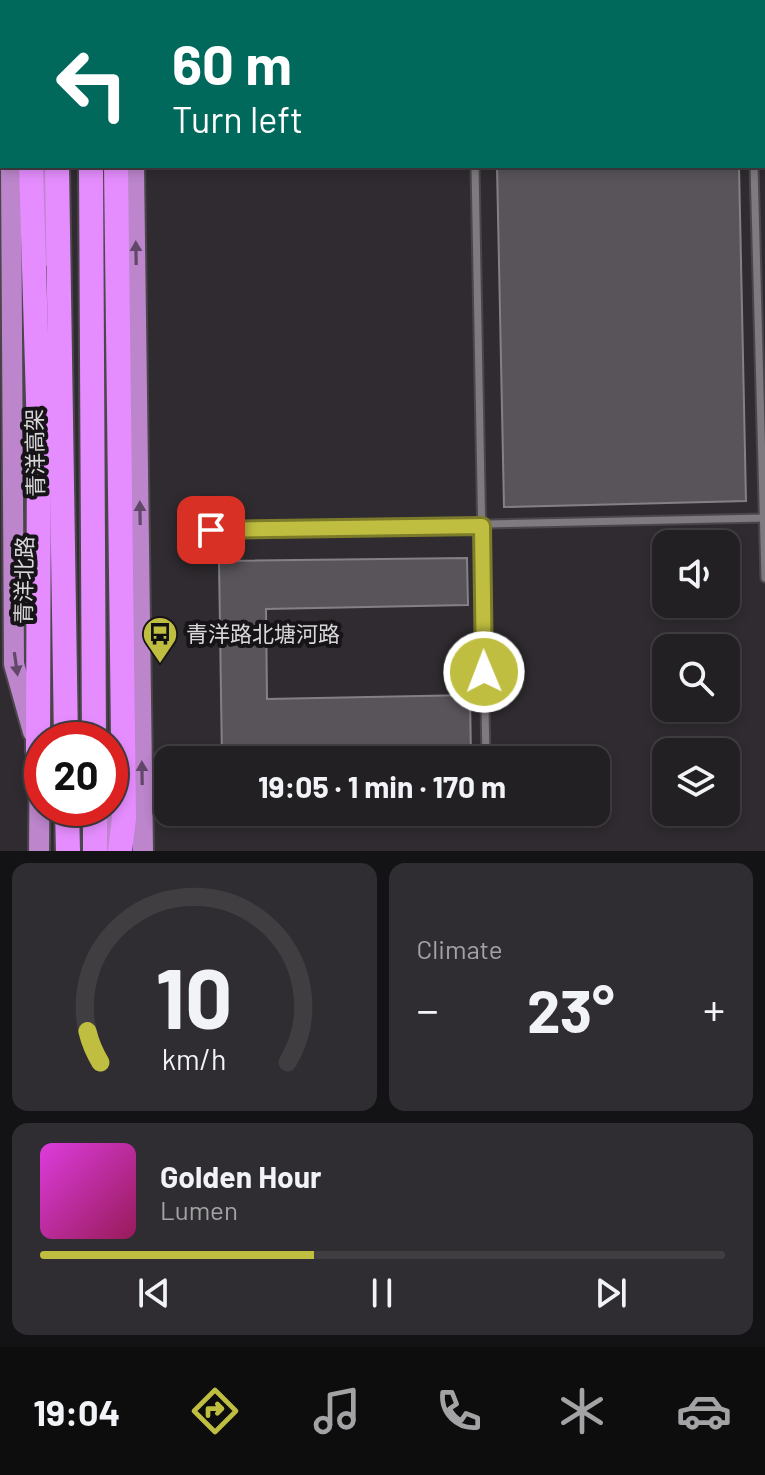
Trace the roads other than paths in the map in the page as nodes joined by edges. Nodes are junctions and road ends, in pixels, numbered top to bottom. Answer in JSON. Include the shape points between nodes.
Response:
{"nodes":[{"id":1,"x":11,"y":168,"type":"edge"},
{"id":2,"x":31,"y":168,"type":"edge"},
{"id":3,"x":44,"y":168,"type":"edge"},
{"id":4,"x":57,"y":168,"type":"edge"},
{"id":5,"x":91,"y":168,"type":"edge"},
{"id":6,"x":101,"y":168,"type":"edge"},
{"id":7,"x":116,"y":168,"type":"edge"},
{"id":8,"x":134,"y":168,"type":"edge"},
{"id":9,"x":475,"y":168,"type":"edge"},
{"id":10,"x":754,"y":168,"type":"edge"},
{"id":11,"x":764,"y":518,"type":"edge"},
{"id":12,"x":482,"y":526,"type":"junction"},
{"id":13,"x":211,"y":530,"type":"dead end"},
{"id":14,"x":765,"y":578,"type":"edge"},
{"id":15,"x":30,"y":722,"type":"edge"},
{"id":16,"x":38,"y":722,"type":"edge"},
{"id":17,"x":40,"y":722,"type":"edge"},
{"id":18,"x":66,"y":722,"type":"edge"},
{"id":19,"x":94,"y":722,"type":"edge"},
{"id":20,"x":105,"y":722,"type":"edge"},
{"id":21,"x":486,"y":746,"type":"edge"},
{"id":22,"x":39,"y":826,"type":"edge"},
{"id":23,"x":67,"y":826,"type":"edge"},
{"id":24,"x":95,"y":826,"type":"edge"},
{"id":25,"x":107,"y":826,"type":"edge"},
{"id":26,"x":39,"y":851,"type":"edge"},
{"id":27,"x":68,"y":851,"type":"edge"},
{"id":28,"x":95,"y":851,"type":"edge"},
{"id":29,"x":109,"y":851,"type":"edge"},
{"id":30,"x":120,"y":851,"type":"edge"},
{"id":31,"x":143,"y":851,"type":"edge"}],
"edges":[{"from":1,"to":15,"type":"main road","one_way":true,"via":[[14,664]]},
{"from":2,"to":16,"type":"highway","via":[[39,434]]},
{"from":3,"to":17,"type":"main road","name":"青洋北路","via":[[50,604]]},
{"from":4,"to":18,"type":"highway","name":"青洋高架"},
{"from":5,"to":19,"type":"highway"},
{"from":6,"to":20,"type":"main road"},
{"from":7,"to":30,"type":"highway","via":[[124,818]]},
{"from":31,"to":8,"type":"main road","one_way":true},
{"from":9,"to":12,"type":"lane"},
{"from":10,"to":11,"type":"lane"},
{"from":11,"to":12,"type":"lane"},
{"from":11,"to":14,"type":"lane"},
{"from":12,"to":13,"type":"lane"},
{"from":12,"to":21,"type":"lane"},
{"from":22,"to":26,"type":"main road","name":"青洋北路"},
{"from":23,"to":27,"type":"highway"},
{"from":24,"to":28,"type":"highway"},
{"from":25,"to":29,"type":"main road"}]}
